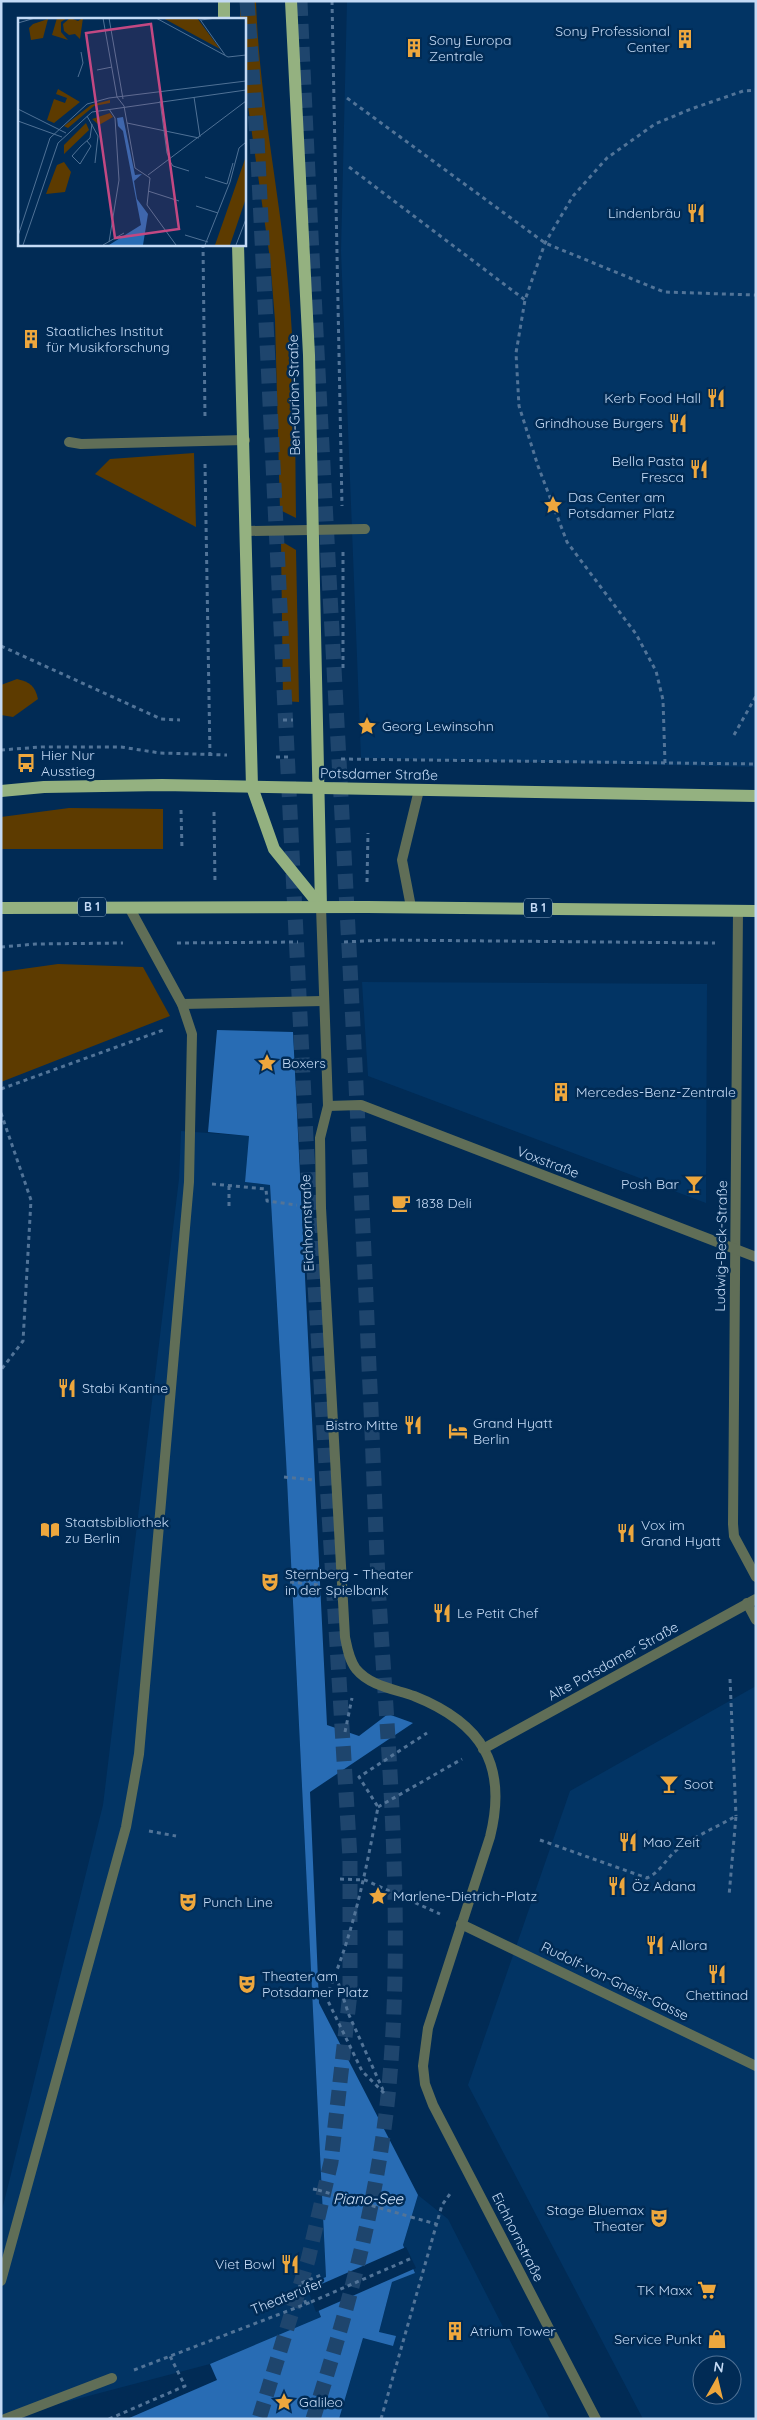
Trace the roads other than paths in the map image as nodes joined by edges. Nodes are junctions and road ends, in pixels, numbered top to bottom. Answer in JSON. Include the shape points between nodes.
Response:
{"nodes":[{"id":1,"x":224,"y":1,"type":"edge"},
{"id":2,"x":292,"y":1,"type":"edge"},
{"id":3,"x":224,"y":18,"type":"edge"},
{"id":4,"x":238,"y":245,"type":"edge"},
{"id":5,"x":245,"y":440,"type":"junction"},
{"id":6,"x":69,"y":442,"type":"dead end"},
{"id":7,"x":365,"y":529,"type":"dead end"},
{"id":8,"x":312,"y":530,"type":"junction"},
{"id":9,"x":247,"y":531,"type":"junction"},
{"id":10,"x":252,"y":787,"type":"junction"},
{"id":11,"x":317,"y":788,"type":"junction"},
{"id":12,"x":1,"y":790,"type":"edge"},
{"id":13,"x":419,"y":790,"type":"junction"},
{"id":14,"x":756,"y":796,"type":"edge"},
{"id":15,"x":129,"y":907,"type":"junction"},
{"id":16,"x":321,"y":907,"type":"junction"},
{"id":17,"x":412,"y":907,"type":"junction"},
{"id":18,"x":1,"y":908,"type":"edge"},
{"id":19,"x":738,"y":910,"type":"junction"},
{"id":20,"x":756,"y":911,"type":"edge"},
{"id":21,"x":323,"y":1002,"type":"junction"},
{"id":22,"x":182,"y":1004,"type":"junction"},
{"id":23,"x":328,"y":1106,"type":"junction"},
{"id":24,"x":735,"y":1249,"type":"junction"},
{"id":25,"x":756,"y":1257,"type":"edge"},
{"id":26,"x":756,"y":1577,"type":"edge"},
{"id":27,"x":751,"y":1601,"type":"edge"},
{"id":28,"x":756,"y":1620,"type":"edge"},
{"id":29,"x":484,"y":1749,"type":"junction"},
{"id":30,"x":461,"y":1924,"type":"junction"},
{"id":31,"x":756,"y":2066,"type":"edge"},
{"id":32,"x":1,"y":2281,"type":"edge"},
{"id":33,"x":112,"y":2378,"type":"road end"},
{"id":34,"x":5,"y":2419,"type":"edge"},
{"id":35,"x":596,"y":2419,"type":"edge"}],
"edges":[{"from":1,"to":3,"type":"main road"},
{"from":2,"to":8,"type":"main road","name":"Ben-Gurion-Straße","via":[[306,288]]},
{"from":4,"to":5,"type":"main road"},
{"from":5,"to":6,"type":"street"},
{"from":5,"to":9,"type":"main road"},
{"from":7,"to":8,"type":"street"},
{"from":8,"to":9,"type":"street"},
{"from":8,"to":11,"type":"main road","name":"Ben-Gurion-Straße"},
{"from":9,"to":10,"type":"main road"},
{"from":10,"to":11,"type":"main road","name":"Potsdamer Straße"},
{"from":10,"to":12,"type":"main road","name":"Potsdamer Straße","via":[[108,786]]},
{"from":10,"to":16,"type":"main road","via":[[274,849]]},
{"from":11,"to":13,"type":"main road","name":"Potsdamer Straße"},
{"from":11,"to":16,"type":"main road","name":"Eichhornstraße"},
{"from":13,"to":14,"type":"main road","name":"Potsdamer Straße"},
{"from":13,"to":17,"type":"street","via":[[402,860]]},
{"from":15,"to":16,"type":"main road","number":"B 1"},
{"from":15,"to":18,"type":"main road","number":"B 1"},
{"from":15,"to":22,"type":"street"},
{"from":16,"to":17,"type":"main road","number":"B 1"},
{"from":16,"to":21,"type":"street","name":"Eichhornstraße"},
{"from":17,"to":19,"type":"main road","number":"B 1"},
{"from":19,"to":20,"type":"main road","number":"B 1"},
{"from":19,"to":24,"type":"street","name":"Ludwig-Beck-Straße"},
{"from":21,"to":22,"type":"street"},
{"from":21,"to":23,"type":"street","name":"Eichhornstraße"},
{"from":22,"to":32,"type":"street","via":[[192,1034],[189,1182],[139,1754],[126,1827]]},
{"from":23,"to":24,"type":"street","name":"Voxstraße","via":[[361,1105]]},
{"from":23,"to":29,"type":"street","name":"Eichhornstraße","via":[[320,1138],[321,1208],[342,1615],[350,1658],[366,1678],[446,1711],[470,1731]]},
{"from":24,"to":25,"type":"street","name":"Voxstraße"},
{"from":24,"to":26,"type":"street","name":"Ludwig-Beck-Straße","via":[[733,1524],[734,1536]]},
{"from":27,"to":28,"type":"street"},
{"from":27,"to":29,"type":"street","name":"Alte Potsdamer Straße"},
{"from":29,"to":30,"type":"street","via":[[495,1775],[495,1812]]},
{"from":30,"to":31,"type":"street","name":"Rudolf-von-Gneist-Gasse"},
{"from":30,"to":35,"type":"street","name":"Eichhornstraße","via":[[428,2028],[423,2066],[425,2084]]},
{"from":33,"to":34,"type":"street"}]}
